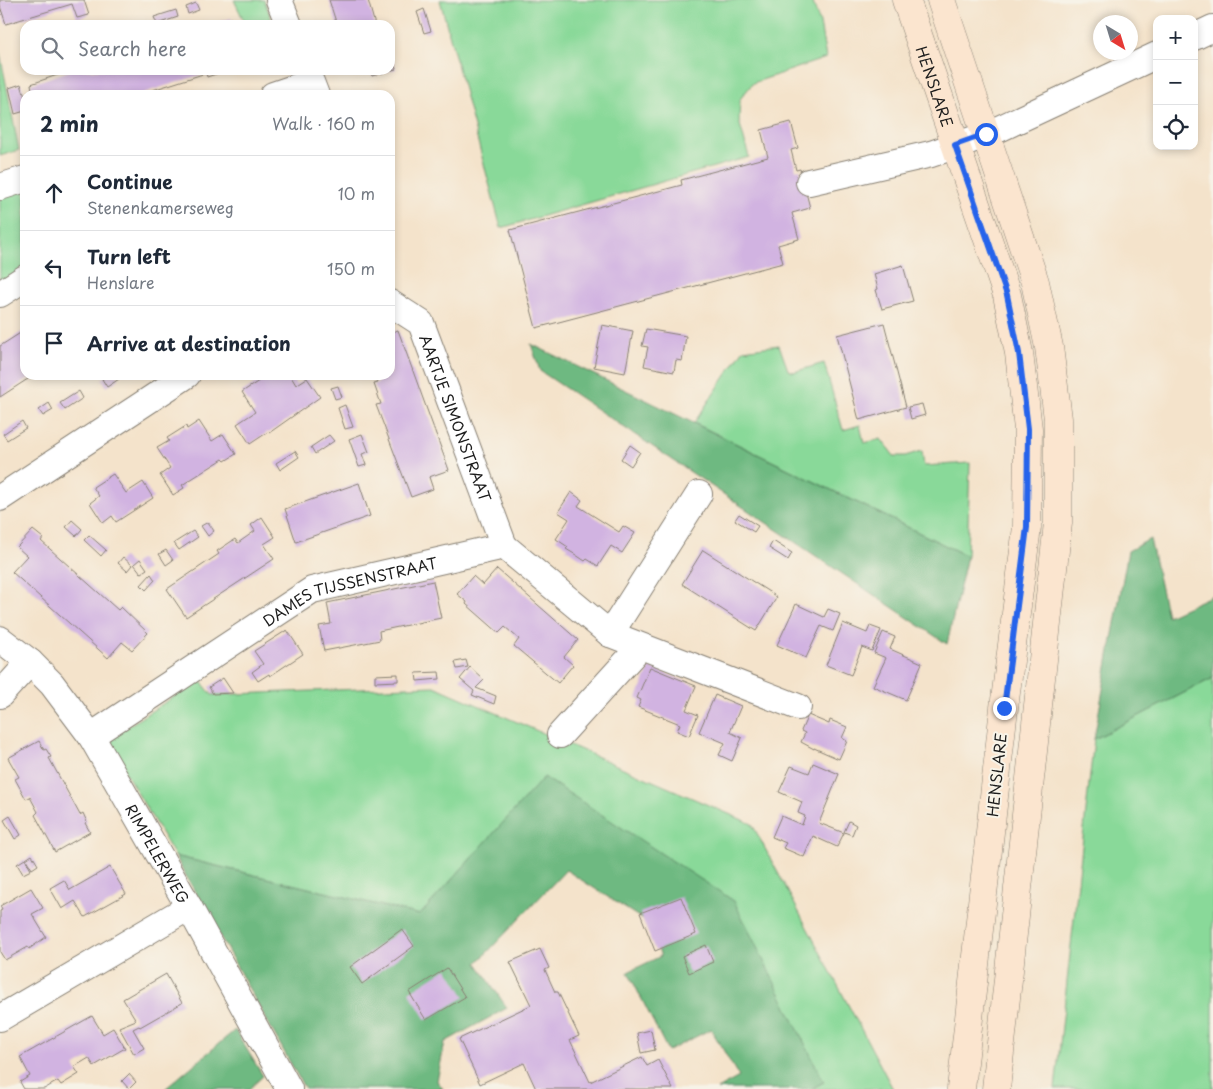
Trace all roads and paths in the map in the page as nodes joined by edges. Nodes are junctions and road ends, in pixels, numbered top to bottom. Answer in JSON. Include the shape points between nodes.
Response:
{"nodes":[{"id":1,"x":280,"y":0,"type":"edge"},
{"id":2,"x":906,"y":0,"type":"edge"},
{"id":3,"x":941,"y":0,"type":"edge"},
{"id":4,"x":287,"y":20,"type":"edge"},
{"id":5,"x":1213,"y":28,"type":"edge"},
{"id":6,"x":1198,"y":35,"type":"edge"},
{"id":7,"x":1153,"y":57,"type":"edge"},
{"id":8,"x":311,"y":82,"type":"edge"},
{"id":9,"x":288,"y":90,"type":"edge"},
{"id":10,"x":986,"y":134,"type":"junction"},
{"id":11,"x":955,"y":145,"type":"junction"},
{"id":12,"x":20,"y":181,"type":"edge"},
{"id":13,"x":809,"y":182,"type":"dead end"},
{"id":14,"x":0,"y":187,"type":"edge"},
{"id":15,"x":20,"y":281,"type":"edge"},
{"id":16,"x":0,"y":294,"type":"edge"},
{"id":17,"x":395,"y":306,"type":"edge"},
{"id":18,"x":179,"y":380,"type":"edge"},
{"id":19,"x":699,"y":494,"type":"dead end"},
{"id":20,"x":0,"y":498,"type":"edge"},
{"id":21,"x":504,"y":546,"type":"junction"},
{"id":22,"x":610,"y":634,"type":"junction"},
{"id":23,"x":0,"y":638,"type":"edge"},
{"id":24,"x":640,"y":647,"type":"junction"},
{"id":25,"x":30,"y":662,"type":"junction"},
{"id":26,"x":0,"y":695,"type":"edge"},
{"id":27,"x":798,"y":707,"type":"dead end"},
{"id":28,"x":560,"y":735,"type":"dead end"},
{"id":29,"x":91,"y":736,"type":"junction"},
{"id":30,"x":188,"y":907,"type":"junction"},
{"id":31,"x":0,"y":1018,"type":"edge"},
{"id":32,"x":278,"y":1084,"type":"edge"},
{"id":33,"x":961,"y":1089,"type":"edge"},
{"id":34,"x":996,"y":1089,"type":"edge"}],
"edges":[{"from":1,"to":4,"type":"street"},
{"from":2,"to":11,"type":"street","name":"HENSLARE"},
{"from":3,"to":10,"type":"street"},
{"from":5,"to":6,"type":"street"},
{"from":7,"to":10,"type":"street"},
{"from":8,"to":9,"type":"street"},
{"from":10,"to":11,"type":"street"},
{"from":10,"to":34,"type":"street","via":[[1035,282],[1049,347],[1058,420],[1058,523]]},
{"from":11,"to":13,"type":"street","via":[[931,154]]},
{"from":11,"to":33,"type":"street","name":"HENSLARE","via":[[1007,295],[1019,353],[1028,429],[1027,527]]},
{"from":12,"to":14,"type":"street"},
{"from":15,"to":16,"type":"street"},
{"from":17,"to":21,"type":"street","name":"AARTJE SIMONSTRAAT","via":[[422,323]]},
{"from":18,"to":20,"type":"street"},
{"from":19,"to":22,"type":"street"},
{"from":21,"to":22,"type":"street"},
{"from":21,"to":29,"type":"street","name":"DAMES TIJSSENSTRAAT","via":[[312,590]]},
{"from":22,"to":24,"type":"street"},
{"from":23,"to":25,"type":"street","name":"RIMPELERWEG"},
{"from":24,"to":27,"type":"street"},
{"from":24,"to":28,"type":"street"},
{"from":25,"to":26,"type":"street"},
{"from":25,"to":29,"type":"street","name":"RIMPELERWEG","via":[[52,684]]},
{"from":29,"to":30,"type":"street","name":"RIMPELERWEG"},
{"from":30,"to":31,"type":"street"},
{"from":30,"to":32,"type":"street","name":"RIMPELERWEG"}]}
